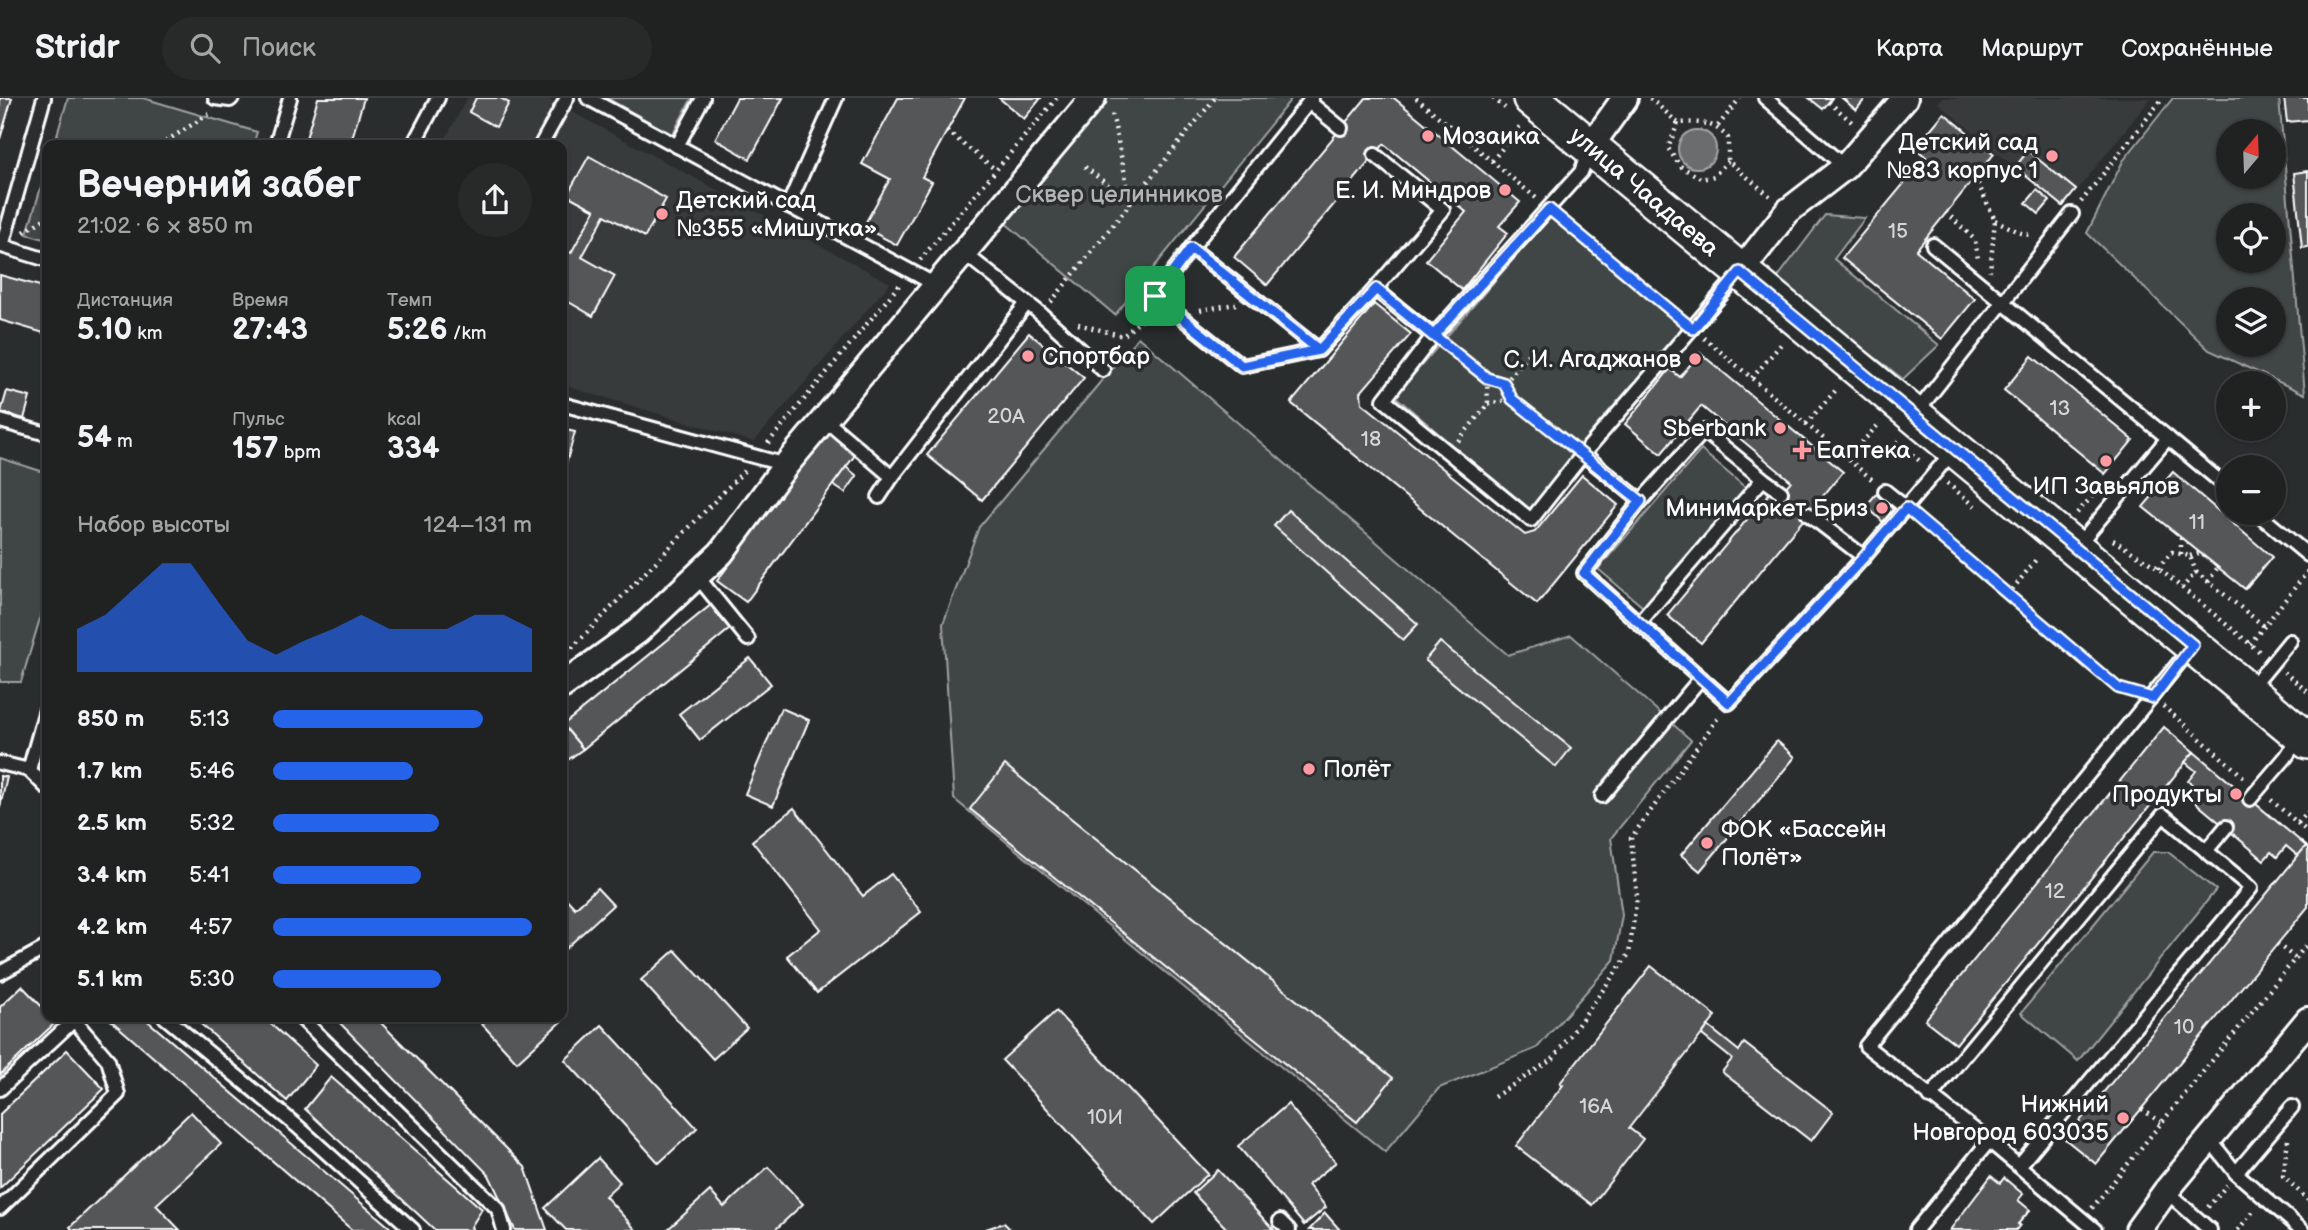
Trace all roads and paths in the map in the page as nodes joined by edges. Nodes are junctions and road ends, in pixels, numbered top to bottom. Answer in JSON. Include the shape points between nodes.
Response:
{"nodes":[{"id":1,"x":44,"y":98,"type":"edge"},
{"id":2,"x":215,"y":98,"type":"edge"},
{"id":3,"x":290,"y":98,"type":"edge"},
{"id":4,"x":438,"y":98,"type":"edge"},
{"id":5,"x":566,"y":98,"type":"edge"},
{"id":6,"x":588,"y":98,"type":"edge"},
{"id":7,"x":703,"y":98,"type":"edge"},
{"id":8,"x":836,"y":98,"type":"edge"},
{"id":9,"x":1057,"y":98,"type":"edge"},
{"id":10,"x":1215,"y":98,"type":"edge"},
{"id":11,"x":1625,"y":98,"type":"edge"},
{"id":12,"x":1650,"y":98,"type":"edge"},
{"id":13,"x":1740,"y":98,"type":"edge"},
{"id":14,"x":1765,"y":98,"type":"edge"},
{"id":15,"x":1905,"y":98,"type":"edge"},
{"id":16,"x":2163,"y":98,"type":"edge"},
{"id":17,"x":231,"y":99,"type":"edge"},
{"id":18,"x":1419,"y":99,"type":"edge"},
{"id":19,"x":1310,"y":100,"type":"edge"},
{"id":20,"x":1534,"y":101,"type":"edge"},
{"id":21,"x":1829,"y":102,"type":"dead end"},
{"id":22,"x":1102,"y":105,"type":"edge"},
{"id":23,"x":1678,"y":123,"type":"junction"},
{"id":24,"x":1718,"y":126,"type":"junction"},
{"id":25,"x":1341,"y":128,"type":"dead end"},
{"id":26,"x":1860,"y":130,"type":"dead end"},
{"id":27,"x":947,"y":131,"type":"dead end"},
{"id":28,"x":167,"y":140,"type":"edge"},
{"id":29,"x":277,"y":140,"type":"edge"},
{"id":30,"x":415,"y":140,"type":"edge"},
{"id":31,"x":544,"y":140,"type":"edge"},
{"id":32,"x":677,"y":146,"type":"junction"},
{"id":33,"x":1590,"y":147,"type":"junction"},
{"id":34,"x":1375,"y":155,"type":"dead end"},
{"id":35,"x":1492,"y":161,"type":"junction"},
{"id":36,"x":1728,"y":161,"type":"junction"},
{"id":37,"x":1086,"y":167,"type":"dead end"},
{"id":38,"x":1845,"y":167,"type":"junction"},
{"id":39,"x":996,"y":170,"type":"junction"},
{"id":40,"x":1975,"y":177,"type":"dead end"},
{"id":41,"x":1131,"y":203,"type":"junction"},
{"id":42,"x":788,"y":206,"type":"junction"},
{"id":43,"x":1549,"y":209,"type":"junction"},
{"id":44,"x":1788,"y":211,"type":"junction"},
{"id":45,"x":1946,"y":212,"type":"dead end"},
{"id":46,"x":2072,"y":214,"type":"joint"},
{"id":47,"x":1995,"y":220,"type":"junction"},
{"id":48,"x":2050,"y":240,"type":"junction"},
{"id":49,"x":1933,"y":245,"type":"dead end"},
{"id":50,"x":1,"y":247,"type":"edge"},
{"id":51,"x":1191,"y":248,"type":"junction"},
{"id":52,"x":964,"y":253,"type":"junction"},
{"id":53,"x":42,"y":259,"type":"edge"},
{"id":54,"x":910,"y":271,"type":"junction"},
{"id":55,"x":1740,"y":272,"type":"junction"},
{"id":56,"x":936,"y":285,"type":"junction"},
{"id":57,"x":1986,"y":287,"type":"junction"},
{"id":58,"x":1376,"y":289,"type":"junction"},
{"id":59,"x":2003,"y":301,"type":"junction"},
{"id":60,"x":1027,"y":303,"type":"junction"},
{"id":61,"x":1041,"y":314,"type":"junction"},
{"id":62,"x":1140,"y":321,"type":"dead end"},
{"id":63,"x":1693,"y":329,"type":"junction"},
{"id":64,"x":1123,"y":336,"type":"dead end"},
{"id":65,"x":1433,"y":336,"type":"junction"},
{"id":66,"x":1782,"y":343,"type":"dead end"},
{"id":67,"x":1533,"y":348,"type":"dead end"},
{"id":68,"x":1319,"y":350,"type":"junction"},
{"id":69,"x":1103,"y":370,"type":"dead end"},
{"id":70,"x":1487,"y":378,"type":"junction"},
{"id":71,"x":1752,"y":378,"type":"junction"},
{"id":72,"x":1504,"y":383,"type":"junction"},
{"id":73,"x":1836,"y":390,"type":"dead end"},
{"id":74,"x":1512,"y":399,"type":"junction"},
{"id":75,"x":1488,"y":404,"type":"junction"},
{"id":76,"x":567,"y":405,"type":"edge"},
{"id":77,"x":1914,"y":416,"type":"junction"},
{"id":78,"x":824,"y":419,"type":"junction"},
{"id":79,"x":0,"y":421,"type":"edge"},
{"id":80,"x":1806,"y":424,"type":"junction"},
{"id":81,"x":1878,"y":425,"type":"dead end"},
{"id":82,"x":42,"y":433,"type":"edge"},
{"id":83,"x":2168,"y":438,"type":"junction"},
{"id":84,"x":1954,"y":449,"type":"junction"},
{"id":85,"x":1448,"y":453,"type":"junction"},
{"id":86,"x":1583,"y":454,"type":"junction"},
{"id":87,"x":1847,"y":458,"type":"junction"},
{"id":88,"x":786,"y":465,"type":"junction"},
{"id":89,"x":892,"y":477,"type":"junction"},
{"id":90,"x":2216,"y":478,"type":"edge"},
{"id":91,"x":1763,"y":479,"type":"junction"},
{"id":92,"x":2107,"y":480,"type":"dead end"},
{"id":93,"x":1885,"y":491,"type":"joint"},
{"id":94,"x":1782,"y":492,"type":"dead end"},
{"id":95,"x":879,"y":497,"type":"dead end"},
{"id":96,"x":1641,"y":501,"type":"junction"},
{"id":97,"x":1906,"y":508,"type":"junction"},
{"id":98,"x":1808,"y":514,"type":"dead end"},
{"id":99,"x":2077,"y":514,"type":"dead end"},
{"id":100,"x":2272,"y":525,"type":"edge"},
{"id":101,"x":2181,"y":538,"type":"dead end"},
{"id":102,"x":2075,"y":549,"type":"junction"},
{"id":103,"x":2200,"y":553,"type":"dead end"},
{"id":104,"x":2180,"y":554,"type":"junction"},
{"id":105,"x":2308,"y":555,"type":"edge"},
{"id":106,"x":2190,"y":556,"type":"junction"},
{"id":107,"x":1864,"y":557,"type":"junction"},
{"id":108,"x":2038,"y":557,"type":"dead end"},
{"id":109,"x":2218,"y":567,"type":"dead end"},
{"id":110,"x":2158,"y":568,"type":"dead end"},
{"id":111,"x":2308,"y":571,"type":"edge"},
{"id":112,"x":2196,"y":572,"type":"junction"},
{"id":113,"x":697,"y":576,"type":"junction"},
{"id":114,"x":2208,"y":582,"type":"junction"},
{"id":115,"x":2182,"y":588,"type":"dead end"},
{"id":116,"x":2008,"y":595,"type":"junction"},
{"id":117,"x":1639,"y":623,"type":"junction"},
{"id":118,"x":2264,"y":626,"type":"junction"},
{"id":119,"x":748,"y":639,"type":"dead end"},
{"id":120,"x":2290,"y":641,"type":"dead end"},
{"id":121,"x":2250,"y":644,"type":"dead end"},
{"id":122,"x":2193,"y":645,"type":"junction"},
{"id":123,"x":1701,"y":678,"type":"junction"},
{"id":124,"x":567,"y":682,"type":"edge"},
{"id":125,"x":2248,"y":691,"type":"junction"},
{"id":126,"x":2153,"y":698,"type":"junction"},
{"id":127,"x":1729,"y":703,"type":"junction"},
{"id":128,"x":42,"y":724,"type":"edge"},
{"id":129,"x":2304,"y":738,"type":"edge"},
{"id":130,"x":0,"y":763,"type":"edge"},
{"id":131,"x":29,"y":769,"type":"junction"},
{"id":132,"x":42,"y":783,"type":"edge"},
{"id":133,"x":2254,"y":794,"type":"junction"},
{"id":134,"x":1602,"y":796,"type":"dead end"},
{"id":135,"x":2308,"y":812,"type":"edge"},
{"id":136,"x":2298,"y":823,"type":"junction"},
{"id":137,"x":2226,"y":827,"type":"dead end"},
{"id":138,"x":2308,"y":832,"type":"edge"},
{"id":139,"x":2206,"y":851,"type":"junction"},
{"id":140,"x":2308,"y":943,"type":"edge"},
{"id":141,"x":2277,"y":944,"type":"dead end"},
{"id":142,"x":42,"y":950,"type":"edge"},
{"id":143,"x":2295,"y":958,"type":"junction"},
{"id":144,"x":0,"y":973,"type":"edge"},
{"id":145,"x":2308,"y":1020,"type":"edge"},
{"id":146,"x":70,"y":1022,"type":"edge"},
{"id":147,"x":77,"y":1022,"type":"edge"},
{"id":148,"x":171,"y":1022,"type":"edge"},
{"id":149,"x":305,"y":1022,"type":"edge"},
{"id":150,"x":0,"y":1089,"type":"edge"},
{"id":151,"x":1494,"y":1097,"type":"dead end"},
{"id":152,"x":1930,"y":1097,"type":"junction"},
{"id":153,"x":2292,"y":1108,"type":"joint"},
{"id":154,"x":2142,"y":1109,"type":"dead end"},
{"id":155,"x":2161,"y":1123,"type":"junction"},
{"id":156,"x":2210,"y":1140,"type":"junction"},
{"id":157,"x":1989,"y":1141,"type":"junction"},
{"id":158,"x":2019,"y":1166,"type":"junction"},
{"id":159,"x":2236,"y":1173,"type":"junction"},
{"id":160,"x":2166,"y":1191,"type":"junction"},
{"id":161,"x":2308,"y":1200,"type":"edge"},
{"id":162,"x":0,"y":1208,"type":"edge"},
{"id":163,"x":2198,"y":1219,"type":"junction"},
{"id":164,"x":2082,"y":1220,"type":"junction"},
{"id":165,"x":413,"y":1230,"type":"edge"},
{"id":166,"x":504,"y":1230,"type":"edge"},
{"id":167,"x":1916,"y":1230,"type":"edge"},
{"id":168,"x":2095,"y":1230,"type":"edge"},
{"id":169,"x":2138,"y":1230,"type":"edge"},
{"id":170,"x":2210,"y":1230,"type":"edge"},
{"id":171,"x":2302,"y":1230,"type":"edge"}],
"edges":[{"from":1,"to":50,"type":"lane"},
{"from":2,"to":17,"type":"lane"},
{"from":3,"to":29,"type":"lane"},
{"from":4,"to":30,"type":"lane"},
{"from":5,"to":31,"type":"lane"},
{"from":6,"to":32,"type":"lane"},
{"from":7,"to":32,"type":"lane"},
{"from":8,"to":42,"type":"lane"},
{"from":9,"to":39,"type":"path"},
{"from":10,"to":41,"type":"path"},
{"from":11,"to":33,"type":"street"},
{"from":12,"to":23,"type":"path"},
{"from":13,"to":24,"type":"path"},
{"from":14,"to":38,"type":"lane"},
{"from":15,"to":38,"type":"street"},
{"from":16,"to":46,"type":"path"},
{"from":17,"to":28,"type":"path"},
{"from":18,"to":35,"type":"path"},
{"from":19,"to":25,"type":"lane"},
{"from":19,"to":51,"type":"lane"},
{"from":20,"to":33,"type":"street","name":"улица Чаадаева"},
{"from":20,"to":35,"type":"path"},
{"from":21,"to":26,"type":"path"},
{"from":22,"to":41,"type":"path"},
{"from":22,"to":52,"type":"street"},
{"from":23,"to":24,"type":"path"},
{"from":23,"to":36,"type":"path","via":[[1668,148],[1680,166],[1702,179],[1714,176]]},
{"from":24,"to":36,"type":"path","via":[[1728,138]]},
{"from":27,"to":39,"type":"path"},
{"from":32,"to":42,"type":"lane"},
{"from":33,"to":43,"type":"lane","via":[[1581,172]]},
{"from":33,"to":55,"type":"street","name":"улица Чаадаева"},
{"from":34,"to":58,"type":"lane","via":[[1443,210]]},
{"from":35,"to":43,"type":"path"},
{"from":36,"to":44,"type":"path"},
{"from":37,"to":41,"type":"path"},
{"from":38,"to":44,"type":"street"},
{"from":39,"to":54,"type":"path"},
{"from":40,"to":47,"type":"path"},
{"from":41,"to":61,"type":"path"},
{"from":42,"to":54,"type":"lane"},
{"from":43,"to":63,"type":"path"},
{"from":43,"to":65,"type":"lane"},
{"from":44,"to":55,"type":"street"},
{"from":45,"to":57,"type":"path","via":[[1975,240]]},
{"from":46,"to":48,"type":"lane"},
{"from":47,"to":48,"type":"path"},
{"from":47,"to":57,"type":"path"},
{"from":48,"to":59,"type":"lane"},
{"from":49,"to":57,"type":"lane"},
{"from":50,"to":53,"type":"lane"},
{"from":51,"to":68,"type":"lane"},
{"from":51,"to":68,"type":"lane","via":[[1155,296],[1242,366]]},
{"from":52,"to":56,"type":"street"},
{"from":52,"to":60,"type":"lane"},
{"from":54,"to":56,"type":"lane"},
{"from":55,"to":63,"type":"lane"},
{"from":55,"to":77,"type":"street","name":"улица Чаадаева"},
{"from":56,"to":78,"type":"street"},
{"from":57,"to":59,"type":"lane"},
{"from":58,"to":65,"type":"lane"},
{"from":58,"to":68,"type":"lane"},
{"from":59,"to":77,"type":"lane"},
{"from":59,"to":83,"type":"lane"},
{"from":60,"to":61,"type":"lane"},
{"from":60,"to":89,"type":"lane"},
{"from":61,"to":69,"type":"lane"},
{"from":62,"to":64,"type":"path"},
{"from":63,"to":71,"type":"path"},
{"from":63,"to":86,"type":"lane"},
{"from":65,"to":70,"type":"path"},
{"from":65,"to":85,"type":"lane","via":[[1384,400]]},
{"from":66,"to":71,"type":"path"},
{"from":67,"to":72,"type":"path"},
{"from":70,"to":72,"type":"path"},
{"from":70,"to":75,"type":"path"},
{"from":71,"to":80,"type":"path"},
{"from":72,"to":74,"type":"path"},
{"from":73,"to":80,"type":"path"},
{"from":74,"to":75,"type":"path"},
{"from":74,"to":86,"type":"path"},
{"from":75,"to":85,"type":"path"},
{"from":76,"to":88,"type":"lane"},
{"from":77,"to":84,"type":"street","name":"улица Чаадаева"},
{"from":78,"to":88,"type":"street"},
{"from":78,"to":89,"type":"lane"},
{"from":79,"to":82,"type":"lane"},
{"from":80,"to":87,"type":"path"},
{"from":81,"to":87,"type":"path"},
{"from":83,"to":90,"type":"lane"},
{"from":83,"to":102,"type":"lane"},
{"from":84,"to":97,"type":"lane"},
{"from":84,"to":102,"type":"street","name":"улица Чаадаева"},
{"from":85,"to":86,"type":"lane","via":[[1531,520]]},
{"from":86,"to":96,"type":"lane"},
{"from":87,"to":93,"type":"path"},
{"from":88,"to":113,"type":"street","via":[[721,553]]},
{"from":89,"to":95,"type":"lane"},
{"from":91,"to":94,"type":"lane"},
{"from":91,"to":96,"type":"lane","via":[[1704,430]]},
{"from":91,"to":117,"type":"lane"},
{"from":92,"to":99,"type":"path"},
{"from":93,"to":97,"type":"lane"},
{"from":96,"to":117,"type":"lane","via":[[1584,573]]},
{"from":97,"to":107,"type":"lane"},
{"from":97,"to":116,"type":"path"},
{"from":98,"to":107,"type":"lane"},
{"from":100,"to":105,"type":"lane"},
{"from":101,"to":104,"type":"path"},
{"from":102,"to":122,"type":"street","name":"улица Чаадаева"},
{"from":103,"to":106,"type":"path"},
{"from":104,"to":106,"type":"path"},
{"from":104,"to":110,"type":"path","via":[[2172,552]]},
{"from":106,"to":112,"type":"path"},
{"from":107,"to":127,"type":"lane"},
{"from":108,"to":116,"type":"path"},
{"from":109,"to":114,"type":"path"},
{"from":111,"to":118,"type":"path"},
{"from":112,"to":114,"type":"path"},
{"from":112,"to":115,"type":"path"},
{"from":113,"to":119,"type":"lane"},
{"from":113,"to":124,"type":"street","via":[[638,631]]},
{"from":114,"to":118,"type":"path"},
{"from":116,"to":126,"type":"path","via":[[2118,688]]},
{"from":117,"to":123,"type":"lane"},
{"from":118,"to":121,"type":"path"},
{"from":120,"to":125,"type":"lane"},
{"from":122,"to":125,"type":"street","name":"улица Чаадаева"},
{"from":122,"to":126,"type":"lane"},
{"from":123,"to":127,"type":"lane"},
{"from":123,"to":134,"type":"lane"},
{"from":125,"to":129,"type":"street","name":"улица Чаадаева"},
{"from":126,"to":133,"type":"path"},
{"from":126,"to":152,"type":"lane","via":[[1866,1046]]},
{"from":127,"to":151,"type":"path","via":[[1631,838],[1637,896],[1629,954],[1553,1059]]},
{"from":128,"to":131,"type":"lane"},
{"from":129,"to":133,"type":"lane"},
{"from":130,"to":131,"type":"lane"},
{"from":131,"to":132,"type":"lane"},
{"from":133,"to":136,"type":"path"},
{"from":135,"to":136,"type":"path"},
{"from":136,"to":138,"type":"path"},
{"from":137,"to":139,"type":"lane"},
{"from":139,"to":152,"type":"lane","via":[[2163,815]]},
{"from":139,"to":158,"type":"lane","via":[[2251,888]]},
{"from":140,"to":143,"type":"path"},
{"from":141,"to":143,"type":"path"},
{"from":142,"to":144,"type":"lane"},
{"from":143,"to":155,"type":"path"},
{"from":145,"to":156,"type":"street"},
{"from":146,"to":150,"type":"lane"},
{"from":147,"to":162,"type":"lane","via":[[108,1060],[118,1094]]},
{"from":148,"to":165,"type":"lane"},
{"from":149,"to":166,"type":"lane","via":[[498,1209]]},
{"from":152,"to":157,"type":"lane"},
{"from":153,"to":159,"type":"lane"},
{"from":153,"to":161,"type":"path","via":[[2283,1176]]},
{"from":154,"to":155,"type":"path"},
{"from":155,"to":164,"type":"path"},
{"from":156,"to":159,"type":"lane"},
{"from":156,"to":160,"type":"street"},
{"from":157,"to":158,"type":"lane"},
{"from":157,"to":167,"type":"lane"},
{"from":158,"to":164,"type":"lane"},
{"from":159,"to":163,"type":"path"},
{"from":159,"to":171,"type":"lane"},
{"from":160,"to":163,"type":"lane"},
{"from":160,"to":169,"type":"street"},
{"from":163,"to":170,"type":"lane"},
{"from":164,"to":168,"type":"lane"}]}
